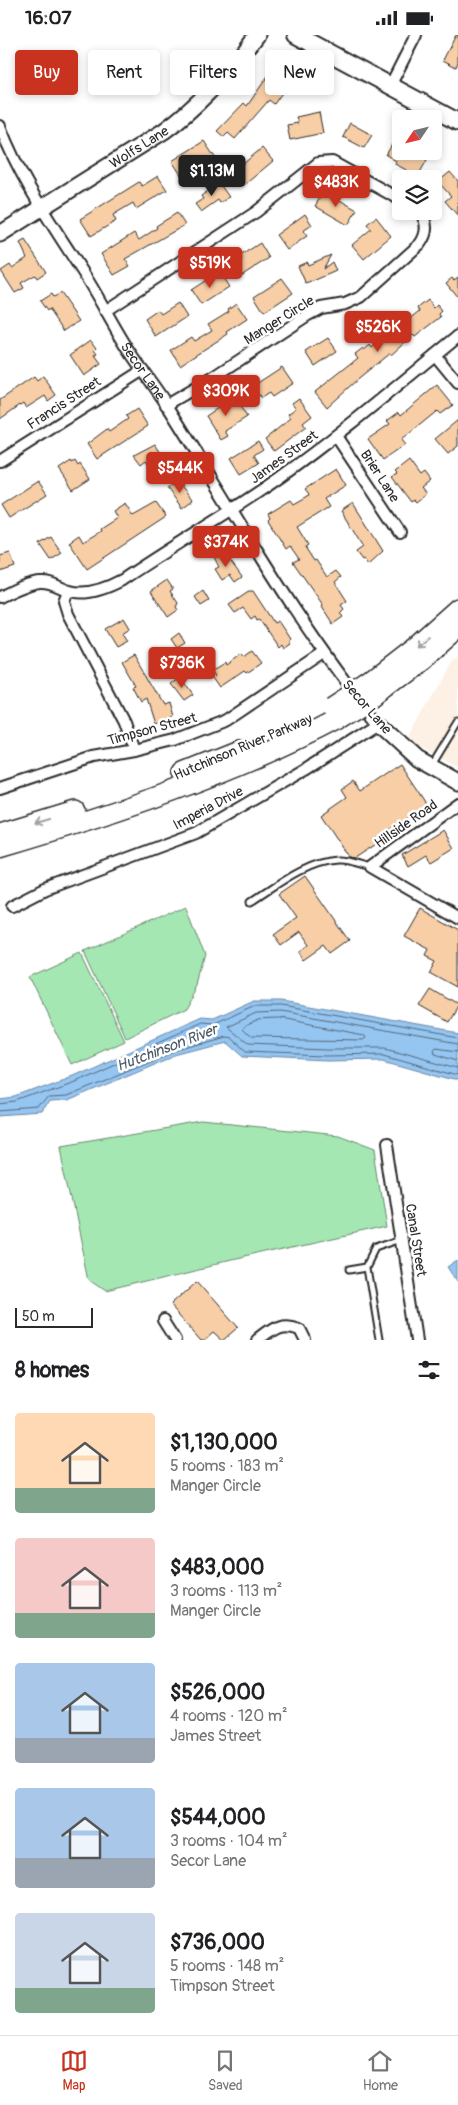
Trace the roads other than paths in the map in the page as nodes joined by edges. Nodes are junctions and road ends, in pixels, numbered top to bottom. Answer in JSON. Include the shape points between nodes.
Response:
{"nodes":[{"id":1,"x":257,"y":35,"type":"edge"},
{"id":2,"x":296,"y":35,"type":"edge"},
{"id":3,"x":416,"y":35,"type":"edge"},
{"id":4,"x":390,"y":87,"type":"junction"},
{"id":5,"x":458,"y":122,"type":"edge"},
{"id":6,"x":0,"y":126,"type":"edge"},
{"id":7,"x":392,"y":195,"type":"edge"},
{"id":8,"x":42,"y":208,"type":"junction"},
{"id":9,"x":424,"y":220,"type":"edge"},
{"id":10,"x":0,"y":234,"type":"edge"},
{"id":11,"x":105,"y":311,"type":"junction"},
{"id":12,"x":458,"y":335,"type":"edge"},
{"id":13,"x":435,"y":355,"type":"junction"},
{"id":14,"x":143,"y":369,"type":"junction"},
{"id":15,"x":458,"y":383,"type":"edge"},
{"id":16,"x":166,"y":405,"type":"junction"},
{"id":17,"x":336,"y":436,"type":"junction"},
{"id":18,"x":0,"y":461,"type":"edge"},
{"id":19,"x":232,"y":511,"type":"junction"},
{"id":20,"x":400,"y":532,"type":"dead end"},
{"id":21,"x":68,"y":591,"type":"junction"},
{"id":22,"x":0,"y":597,"type":"edge"},
{"id":23,"x":458,"y":608,"type":"edge"},
{"id":24,"x":458,"y":628,"type":"edge"},
{"id":25,"x":324,"y":653,"type":"junction"},
{"id":26,"x":372,"y":689,"type":"junction"},
{"id":27,"x":334,"y":713,"type":"junction"},
{"id":28,"x":458,"y":722,"type":"edge"},
{"id":29,"x":378,"y":723,"type":"junction"},
{"id":30,"x":134,"y":750,"type":"junction"},
{"id":31,"x":431,"y":767,"type":"junction"},
{"id":32,"x":458,"y":782,"type":"edge"},
{"id":33,"x":0,"y":788,"type":"edge"},
{"id":34,"x":458,"y":803,"type":"edge"},
{"id":35,"x":0,"y":833,"type":"edge"},
{"id":36,"x":0,"y":847,"type":"edge"},
{"id":37,"x":370,"y":867,"type":"junction"},
{"id":38,"x":252,"y":901,"type":"dead end"},
{"id":39,"x":12,"y":906,"type":"dead end"},
{"id":40,"x":458,"y":918,"type":"edge"},
{"id":41,"x":387,"y":1145,"type":"dead end"},
{"id":42,"x":402,"y":1240,"type":"junction"},
{"id":43,"x":367,"y":1267,"type":"junction"},
{"id":44,"x":349,"y":1270,"type":"dead end"},
{"id":45,"x":163,"y":1321,"type":"dead end"},
{"id":46,"x":175,"y":1340,"type":"edge"},
{"id":47,"x":257,"y":1340,"type":"edge"},
{"id":48,"x":305,"y":1340,"type":"edge"},
{"id":49,"x":379,"y":1340,"type":"edge"},
{"id":50,"x":417,"y":1340,"type":"edge"}],
"edges":[{"from":1,"to":8,"type":"street","name":"Wolfs Lane","via":[[187,114]]},
{"from":2,"to":4,"type":"main road"},
{"from":3,"to":4,"type":"street"},
{"from":4,"to":5,"type":"main road"},
{"from":6,"to":8,"type":"street","name":"Secor Lane","via":[[10,153]]},
{"from":7,"to":11,"type":"street","via":[[332,162],[318,163],[256,212]]},
{"from":8,"to":10,"type":"street","name":"Wolfs Lane"},
{"from":8,"to":11,"type":"street","name":"Secor Lane"},
{"from":9,"to":16,"type":"street","name":"Manger Circle","via":[[426,235],[420,244],[361,297],[308,315]]},
{"from":11,"to":14,"type":"street","name":"Secor Lane"},
{"from":12,"to":13,"type":"street","name":"James Street"},
{"from":13,"to":15,"type":"street"},
{"from":13,"to":17,"type":"street","name":"James Street"},
{"from":14,"to":16,"type":"street","name":"Secor Lane"},
{"from":14,"to":18,"type":"street","name":"Francis Street"},
{"from":16,"to":19,"type":"street","name":"Secor Lane"},
{"from":17,"to":19,"type":"street","name":"James Street"},
{"from":17,"to":20,"type":"street","name":"Brier Lane"},
{"from":19,"to":21,"type":"street","name":"James Street","via":[[122,580],[94,590]]},
{"from":19,"to":25,"type":"street","name":"Secor Lane"},
{"from":21,"to":22,"type":"street","name":"James Street","via":[[47,582],[38,582]]},
{"from":21,"to":30,"type":"street","via":[[64,601],[68,614],[124,721]]},
{"from":23,"to":26,"type":"highway","name":"Hutchinson River Parkway","one_way":true},
{"from":24,"to":26,"type":"highway","name":"Hutchinson River Parkway","via":[[422,660]]},
{"from":25,"to":29,"type":"street","name":"Secor Lane"},
{"from":25,"to":30,"type":"street","name":"Timpson Street","via":[[226,720],[175,740]]},
{"from":26,"to":27,"type":"highway","name":"Hutchinson River Parkway","bridge":true},
{"from":27,"to":35,"type":"highway","name":"Hutchinson River Parkway","one_way":true,"via":[[184,773]]},
{"from":27,"to":36,"type":"highway","name":"Hutchinson River Parkway","via":[[278,748],[178,789]]},
{"from":28,"to":31,"type":"lane"},
{"from":29,"to":31,"type":"street","name":"Secor Lane","via":[[417,759]]},
{"from":29,"to":39,"type":"street","name":"Imperia Drive","via":[[196,833],[45,889]]},
{"from":30,"to":33,"type":"street","name":"Timpson Street","via":[[94,757]]},
{"from":31,"to":32,"type":"street","name":"Secor Lane"},
{"from":34,"to":37,"type":"street","name":"Hillside Road"},
{"from":37,"to":38,"type":"lane","via":[[337,859],[318,864],[295,873]]},
{"from":37,"to":40,"type":"street"},
{"from":41,"to":42,"type":"street","name":"Canal Street"},
{"from":42,"to":43,"type":"lane","via":[[376,1249]]},
{"from":42,"to":50,"type":"street","name":"Canal Street"},
{"from":43,"to":44,"type":"lane"},
{"from":43,"to":49,"type":"lane"},
{"from":45,"to":46,"type":"street"},
{"from":47,"to":48,"type":"street","via":[[287,1323],[299,1328]]}]}
